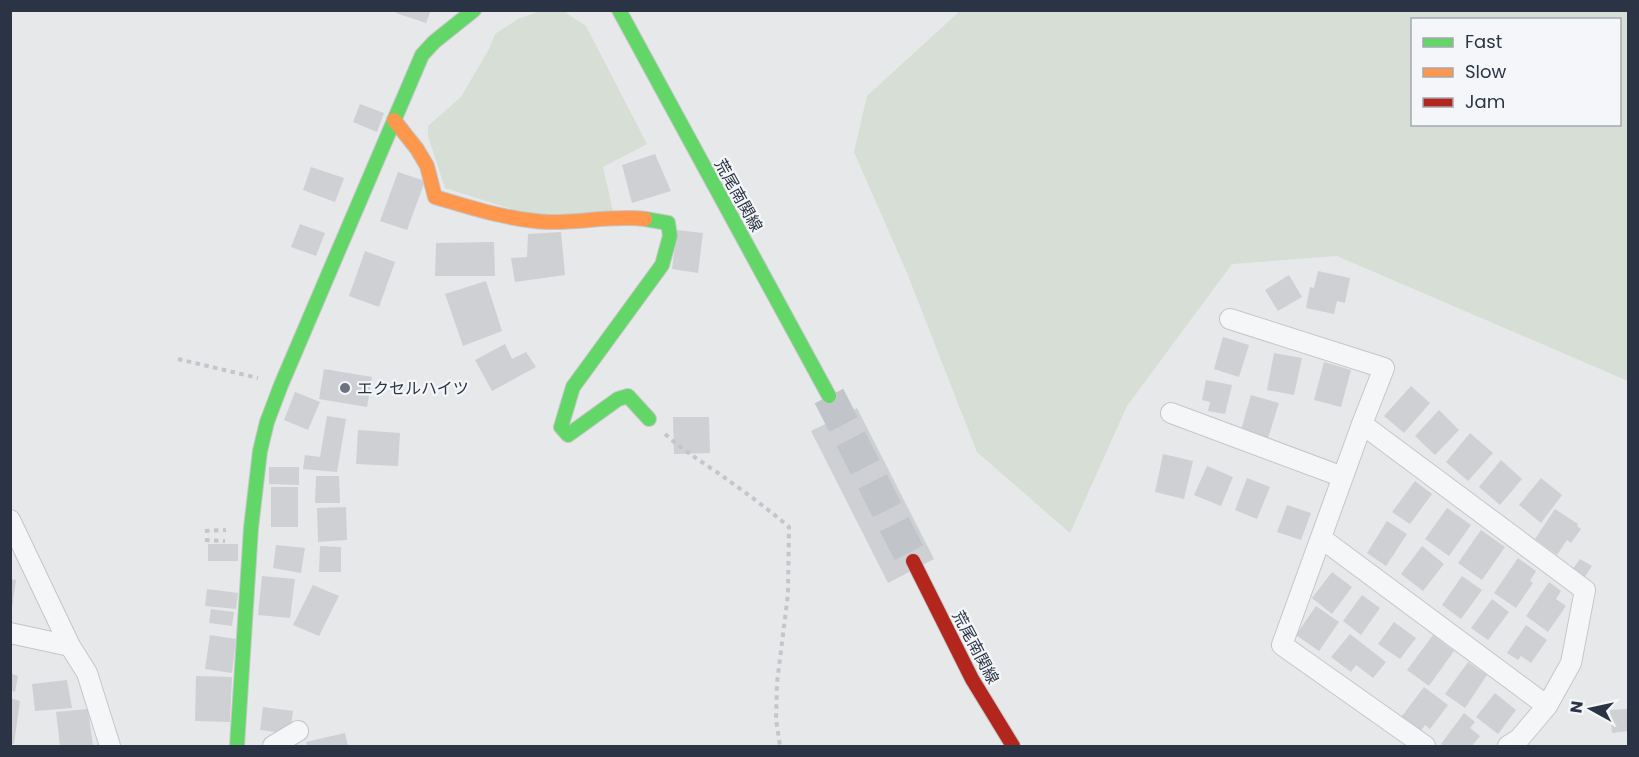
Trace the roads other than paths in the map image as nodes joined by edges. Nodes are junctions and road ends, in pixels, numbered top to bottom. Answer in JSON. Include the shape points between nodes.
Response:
{"nodes":[{"id":1,"x":474,"y":10,"type":"edge"},
{"id":2,"x":619,"y":10,"type":"edge"},
{"id":3,"x":394,"y":120,"type":"junction"},
{"id":4,"x":1230,"y":319,"type":"dead end"},
{"id":5,"x":829,"y":396,"type":"tunnel mouth"},
{"id":6,"x":1171,"y":413,"type":"dead end"},
{"id":7,"x":649,"y":419,"type":"road end"},
{"id":8,"x":1362,"y":424,"type":"junction"},
{"id":9,"x":1343,"y":477,"type":"junction"},
{"id":10,"x":10,"y":520,"type":"edge"},
{"id":11,"x":1321,"y":538,"type":"junction"},
{"id":12,"x":913,"y":561,"type":"tunnel mouth"},
{"id":13,"x":10,"y":633,"type":"edge"},
{"id":14,"x":70,"y":646,"type":"junction"},
{"id":15,"x":1547,"y":706,"type":"junction"},
{"id":16,"x":298,"y":731,"type":"dead end"},
{"id":17,"x":110,"y":747,"type":"edge"},
{"id":18,"x":237,"y":747,"type":"edge"},
{"id":19,"x":273,"y":747,"type":"edge"},
{"id":20,"x":1013,"y":747,"type":"edge"},
{"id":21,"x":1425,"y":747,"type":"edge"},
{"id":22,"x":1508,"y":747,"type":"edge"}],
"edges":[{"from":1,"to":3,"type":"street","via":[[422,55]]},
{"from":2,"to":5,"type":"street","name":"荒尾南関線"},
{"from":3,"to":7,"type":"street","via":[[427,166],[435,197],[490,214],[547,222],[629,217],[668,223],[670,236],[662,265],[573,387],[561,427],[568,435],[628,396]]},
{"from":3,"to":18,"type":"street","via":[[267,422],[251,528]]},
{"from":4,"to":8,"type":"street","via":[[1384,368]]},
{"from":6,"to":9,"type":"street"},
{"from":8,"to":9,"type":"street"},
{"from":8,"to":15,"type":"street","via":[[1585,590],[1571,663]]},
{"from":9,"to":11,"type":"street"},
{"from":10,"to":14,"type":"street"},
{"from":11,"to":15,"type":"street"},
{"from":11,"to":21,"type":"street","via":[[1282,645]]},
{"from":12,"to":20,"type":"street","name":"荒尾南関線","via":[[972,679]]},
{"from":13,"to":14,"type":"street"},
{"from":14,"to":17,"type":"street","via":[[87,673]]},
{"from":15,"to":22,"type":"street"},
{"from":16,"to":19,"type":"street"}]}
